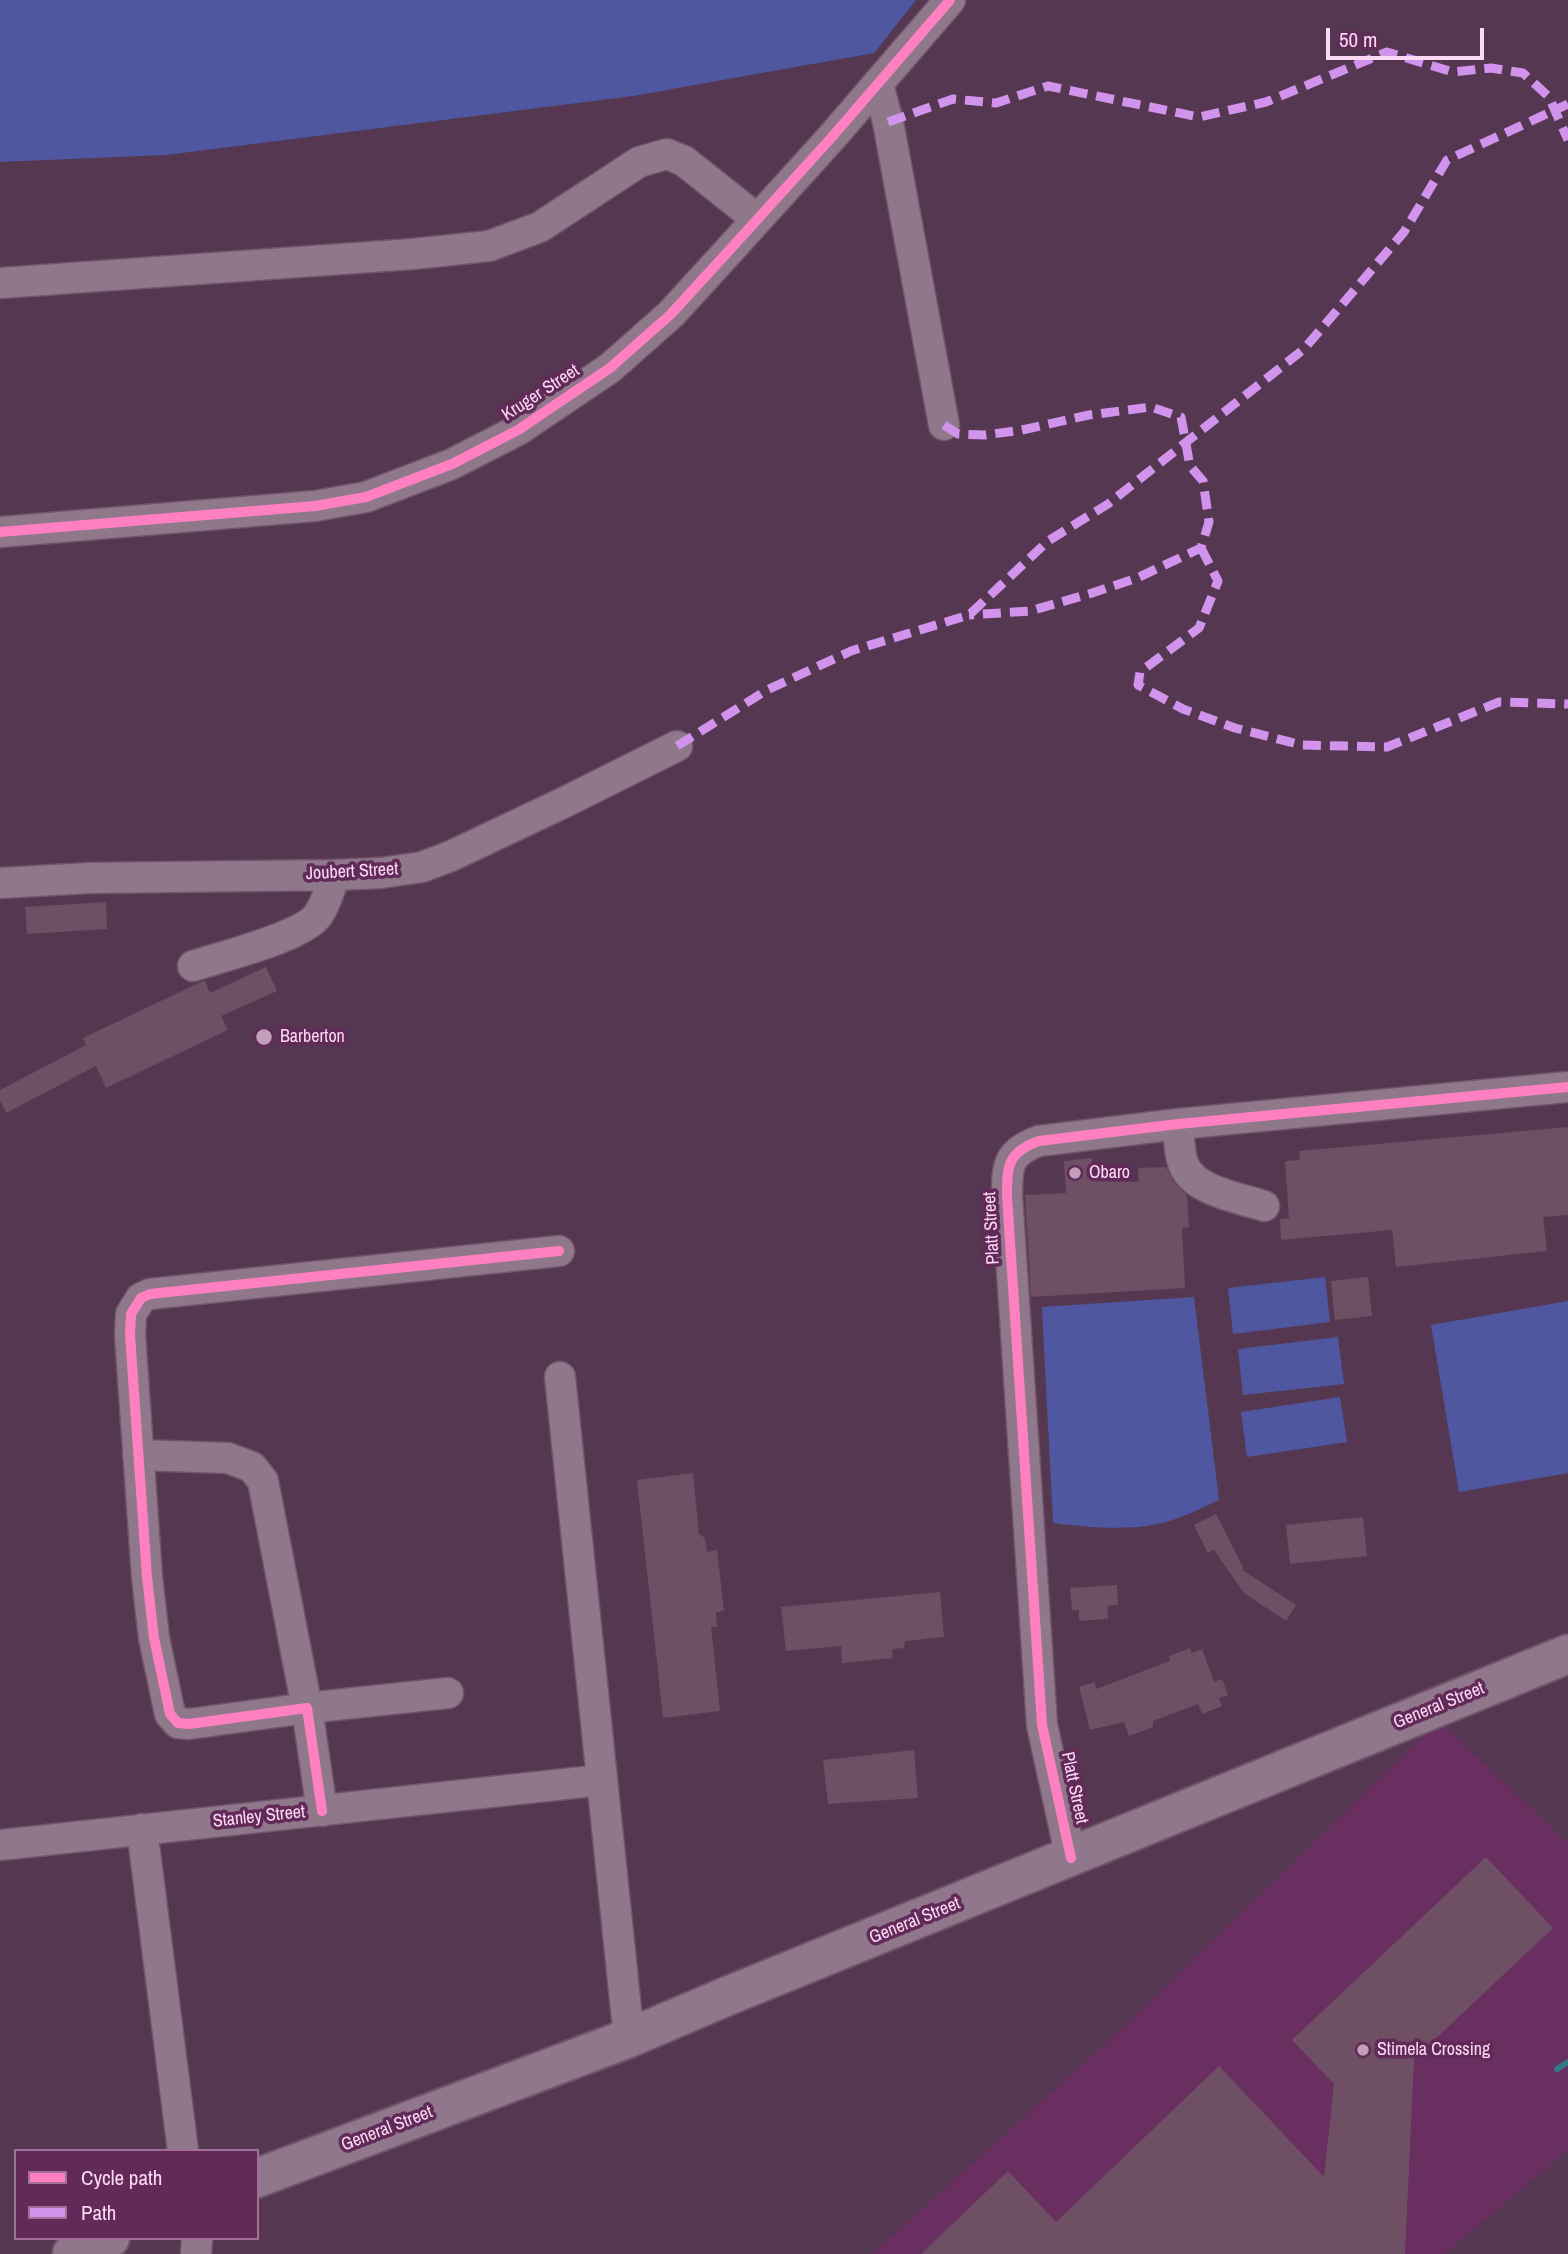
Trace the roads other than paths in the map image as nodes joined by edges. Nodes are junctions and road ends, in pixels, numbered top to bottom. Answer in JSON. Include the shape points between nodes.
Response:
{"nodes":[{"id":1,"x":950,"y":0,"type":"edge"},
{"id":2,"x":878,"y":85,"type":"junction"},
{"id":3,"x":757,"y":219,"type":"junction"},
{"id":4,"x":0,"y":283,"type":"edge"},
{"id":5,"x":944,"y":425,"type":"dead end"},
{"id":6,"x":0,"y":532,"type":"edge"},
{"id":7,"x":677,"y":746,"type":"dead end"},
{"id":8,"x":335,"y":875,"type":"junction"},
{"id":9,"x":0,"y":883,"type":"edge"},
{"id":10,"x":193,"y":966,"type":"dead end"},
{"id":11,"x":1568,"y":1087,"type":"edge"},
{"id":12,"x":1178,"y":1124,"type":"junction"},
{"id":13,"x":1264,"y":1206,"type":"dead end"},
{"id":14,"x":559,"y":1251,"type":"dead end"},
{"id":15,"x":560,"y":1377,"type":"dead end"},
{"id":16,"x":138,"y":1455,"type":"junction"},
{"id":17,"x":1568,"y":1654,"type":"edge"},
{"id":18,"x":448,"y":1693,"type":"dead end"},
{"id":19,"x":307,"y":1709,"type":"junction"},
{"id":20,"x":602,"y":1780,"type":"junction"},
{"id":21,"x":321,"y":1811,"type":"junction"},
{"id":22,"x":142,"y":1829,"type":"junction"},
{"id":23,"x":0,"y":1844,"type":"edge"},
{"id":24,"x":1071,"y":1858,"type":"junction"},
{"id":25,"x":629,"y":2038,"type":"junction"},
{"id":26,"x":183,"y":2149,"type":"edge"},
{"id":27,"x":259,"y":2177,"type":"edge"},
{"id":28,"x":105,"y":2240,"type":"edge"},
{"id":29,"x":72,"y":2254,"type":"edge"}],
"edges":[{"from":1,"to":2,"type":"street","name":"Kruger Street"},
{"from":2,"to":3,"type":"street","name":"Kruger Street"},
{"from":2,"to":5,"type":"street"},
{"from":3,"to":4,"type":"street","via":[[684,161],[667,154],[639,162],[540,227],[489,246]]},
{"from":3,"to":6,"type":"street","name":"Kruger Street","via":[[671,314],[610,368],[518,430],[411,481],[315,506]]},
{"from":7,"to":8,"type":"street","name":"Joubert Street","via":[[422,867]]},
{"from":8,"to":9,"type":"street","name":"Joubert Street"},
{"from":8,"to":10,"type":"street","via":[[309,925]]},
{"from":11,"to":12,"type":"street","name":"Platt Street"},
{"from":12,"to":13,"type":"street","via":[[1182,1161],[1197,1181]]},
{"from":12,"to":24,"type":"street","name":"Platt Street","via":[[1039,1141],[1020,1148],[1010,1161],[1007,1176],[1042,1725]]},
{"from":14,"to":16,"type":"street","via":[[141,1298],[130,1324]]},
{"from":15,"to":20,"type":"street"},
{"from":16,"to":19,"type":"street","via":[[228,1458],[252,1467],[263,1481]]},
{"from":16,"to":19,"type":"street","via":[[153,1626],[173,1720],[189,1724]]},
{"from":17,"to":24,"type":"main road","name":"General Street"},
{"from":18,"to":19,"type":"street"},
{"from":19,"to":21,"type":"street"},
{"from":20,"to":21,"type":"street","name":"Stanley Street"},
{"from":20,"to":25,"type":"street"},
{"from":21,"to":22,"type":"street","name":"Stanley Street"},
{"from":22,"to":23,"type":"street","name":"Stanley Street"},
{"from":22,"to":26,"type":"street"},
{"from":24,"to":25,"type":"main road","name":"General Street"},
{"from":25,"to":27,"type":"main road","name":"General Street"},
{"from":28,"to":29,"type":"main road"}]}
